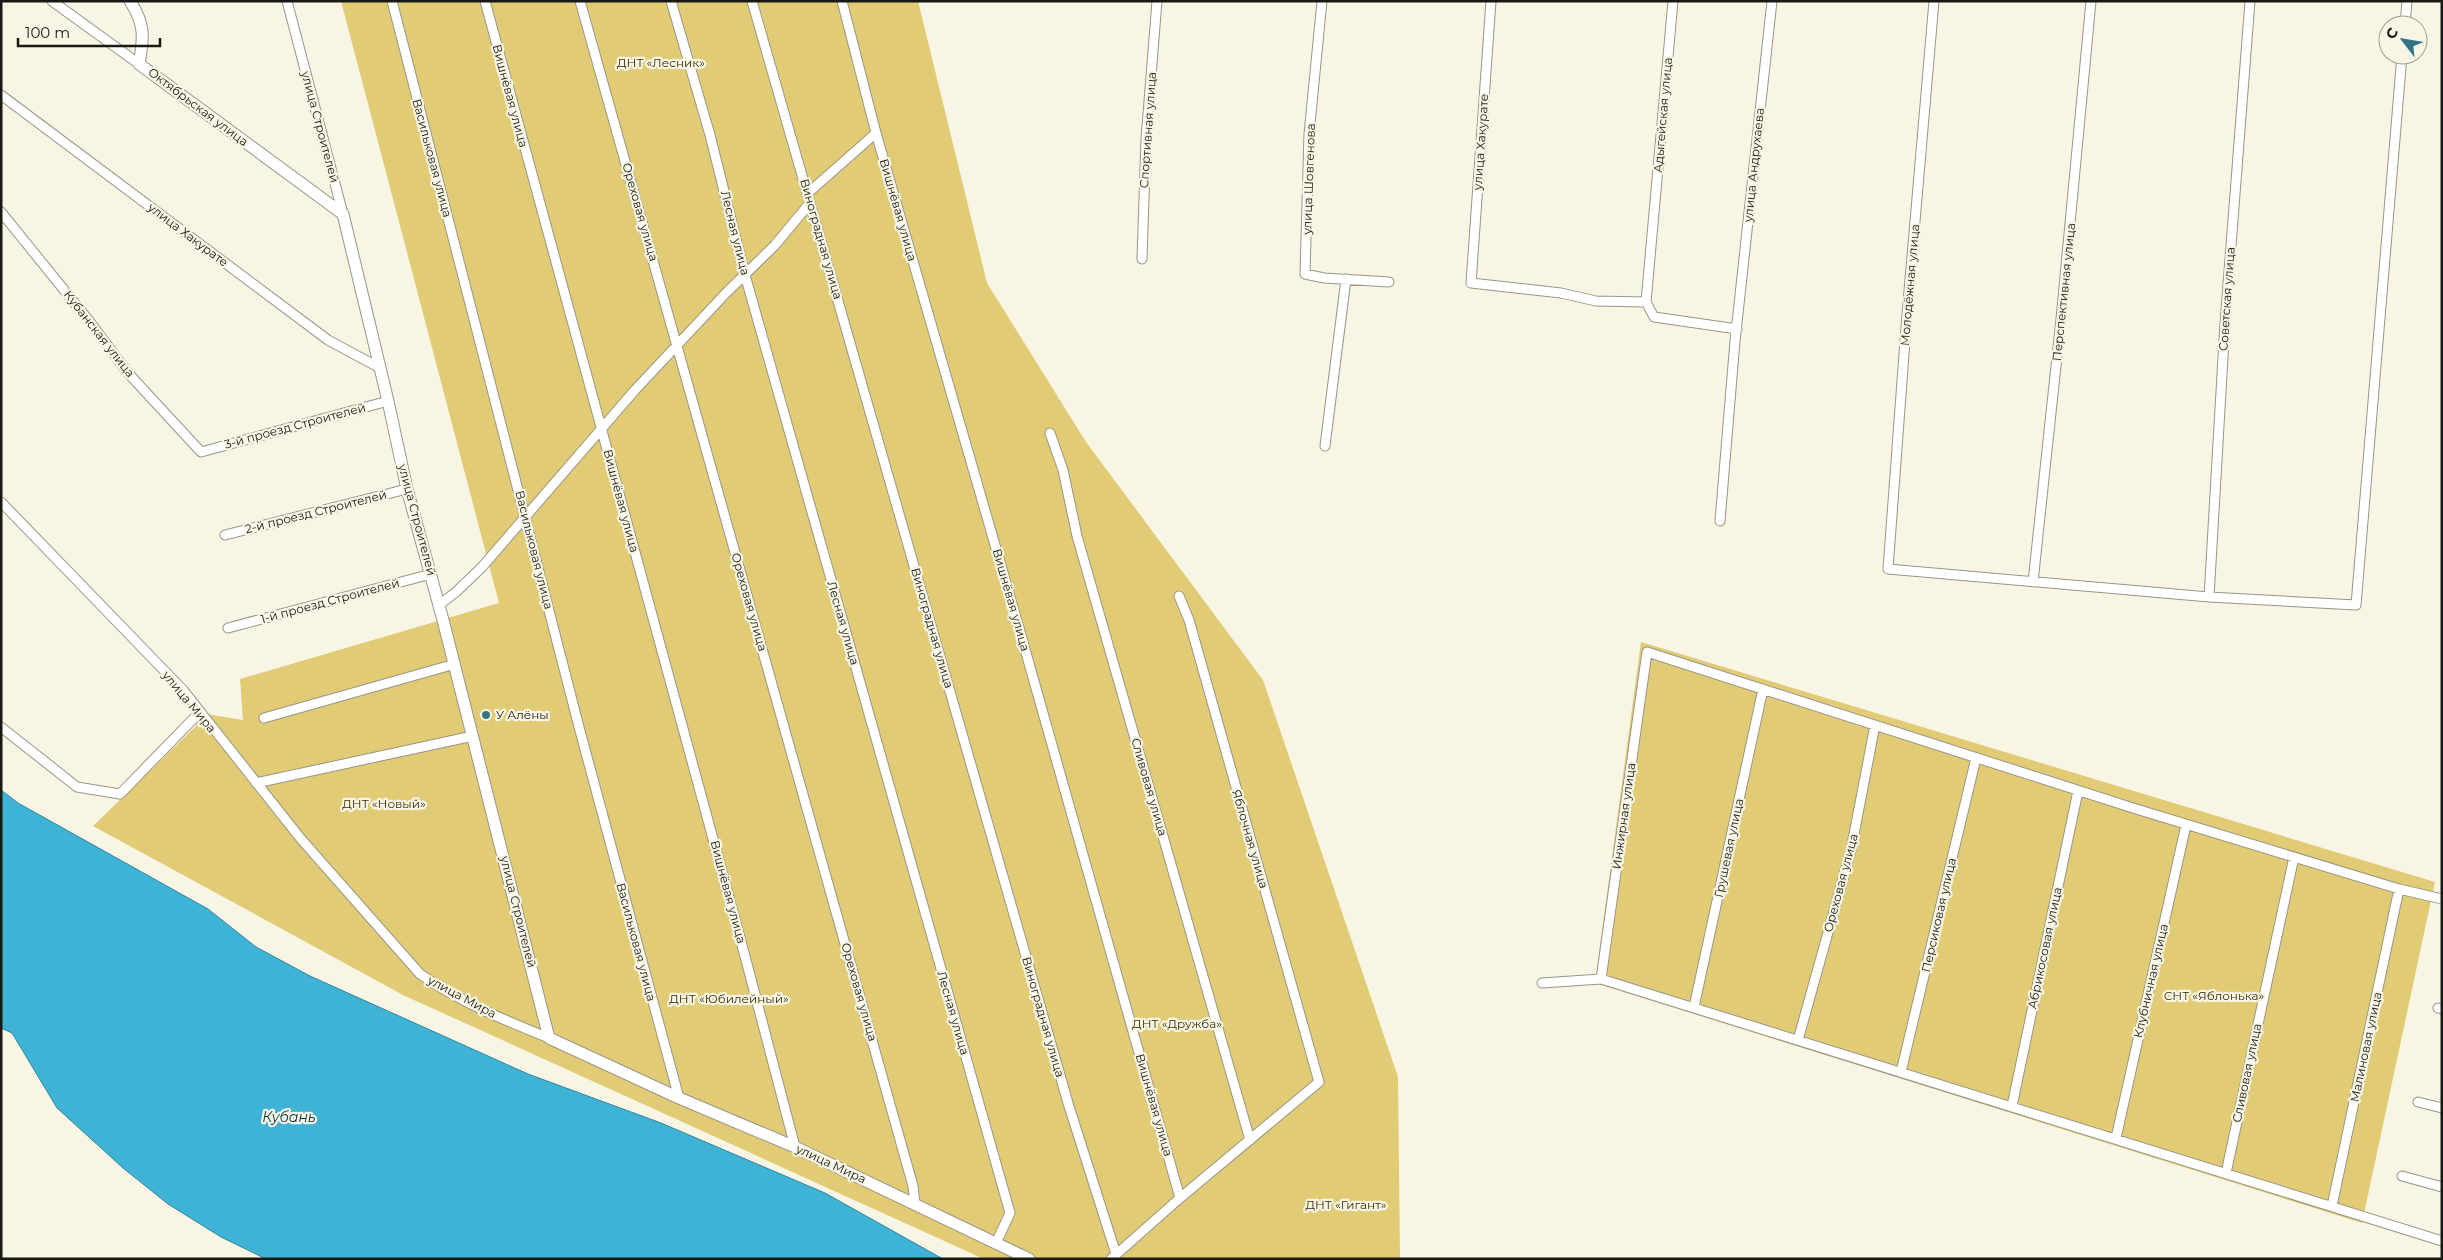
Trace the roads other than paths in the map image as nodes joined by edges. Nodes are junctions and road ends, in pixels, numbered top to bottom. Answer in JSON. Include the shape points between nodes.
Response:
{"nodes":[{"id":1,"x":52,"y":1,"type":"edge"},
{"id":2,"x":130,"y":1,"type":"edge"},
{"id":3,"x":287,"y":1,"type":"edge"},
{"id":4,"x":392,"y":1,"type":"edge"},
{"id":5,"x":484,"y":1,"type":"edge"},
{"id":6,"x":580,"y":1,"type":"edge"},
{"id":7,"x":671,"y":1,"type":"edge"},
{"id":8,"x":752,"y":1,"type":"edge"},
{"id":9,"x":842,"y":1,"type":"edge"},
{"id":10,"x":1157,"y":1,"type":"edge"},
{"id":11,"x":1322,"y":1,"type":"edge"},
{"id":12,"x":1491,"y":1,"type":"edge"},
{"id":13,"x":1672,"y":1,"type":"edge"},
{"id":14,"x":1772,"y":1,"type":"edge"},
{"id":15,"x":1934,"y":1,"type":"edge"},
{"id":16,"x":2091,"y":1,"type":"edge"},
{"id":17,"x":2250,"y":1,"type":"edge"},
{"id":18,"x":2407,"y":1,"type":"edge"},
{"id":19,"x":2405,"y":15,"type":"edge"},
{"id":20,"x":140,"y":64,"type":"junction"},
{"id":21,"x":2401,"y":65,"type":"edge"},
{"id":22,"x":1,"y":95,"type":"edge"},
{"id":23,"x":876,"y":133,"type":"junction"},
{"id":24,"x":808,"y":193,"type":"junction"},
{"id":25,"x":810,"y":203,"type":"junction"},
{"id":26,"x":1,"y":212,"type":"edge"},
{"id":27,"x":343,"y":214,"type":"junction"},
{"id":28,"x":1142,"y":259,"type":"dead end"},
{"id":29,"x":745,"y":275,"type":"junction"},
{"id":30,"x":1346,"y":279,"type":"junction"},
{"id":31,"x":1389,"y":282,"type":"dead end"},
{"id":32,"x":1646,"y":302,"type":"junction"},
{"id":33,"x":1737,"y":330,"type":"junction"},
{"id":34,"x":677,"y":346,"type":"junction"},
{"id":35,"x":380,"y":368,"type":"junction"},
{"id":36,"x":388,"y":401,"type":"junction"},
{"id":37,"x":602,"y":430,"type":"junction"},
{"id":38,"x":1050,"y":433,"type":"dead end"},
{"id":39,"x":1325,"y":446,"type":"dead end"},
{"id":40,"x":201,"y":452,"type":"joint"},
{"id":41,"x":407,"y":489,"type":"junction"},
{"id":42,"x":1,"y":502,"type":"edge"},
{"id":43,"x":525,"y":516,"type":"junction"},
{"id":44,"x":1720,"y":521,"type":"dead end"},
{"id":45,"x":225,"y":535,"type":"dead end"},
{"id":46,"x":431,"y":574,"type":"junction"},
{"id":47,"x":2034,"y":582,"type":"junction"},
{"id":48,"x":1179,"y":596,"type":"dead end"},
{"id":49,"x":2209,"y":597,"type":"junction"},
{"id":50,"x":438,"y":605,"type":"junction"},
{"id":51,"x":228,"y":628,"type":"dead end"},
{"id":52,"x":455,"y":664,"type":"junction"},
{"id":53,"x":1763,"y":689,"type":"junction"},
{"id":54,"x":199,"y":713,"type":"junction"},
{"id":55,"x":264,"y":718,"type":"dead end"},
{"id":56,"x":1874,"y":725,"type":"junction"},
{"id":57,"x":1,"y":727,"type":"edge"},
{"id":58,"x":473,"y":736,"type":"junction"},
{"id":59,"x":1976,"y":758,"type":"junction"},
{"id":60,"x":256,"y":783,"type":"junction"},
{"id":61,"x":2078,"y":791,"type":"junction"},
{"id":62,"x":2186,"y":825,"type":"junction"},
{"id":63,"x":2294,"y":857,"type":"junction"},
{"id":64,"x":2400,"y":889,"type":"junction"},
{"id":65,"x":2442,"y":899,"type":"edge"},
{"id":66,"x":1601,"y":979,"type":"junction"},
{"id":67,"x":1542,"y":983,"type":"dead end"},
{"id":68,"x":1694,"y":1007,"type":"junction"},
{"id":69,"x":549,"y":1038,"type":"junction"},
{"id":70,"x":1798,"y":1040,"type":"junction"},
{"id":71,"x":1902,"y":1072,"type":"junction"},
{"id":72,"x":679,"y":1098,"type":"junction"},
{"id":73,"x":2418,"y":1102,"type":"dead end"},
{"id":74,"x":2012,"y":1106,"type":"junction"},
{"id":75,"x":2442,"y":1108,"type":"edge"},
{"id":76,"x":2116,"y":1138,"type":"junction"},
{"id":77,"x":1250,"y":1140,"type":"junction"},
{"id":78,"x":795,"y":1147,"type":"junction"},
{"id":79,"x":2226,"y":1172,"type":"junction"},
{"id":80,"x":2402,"y":1176,"type":"dead end"},
{"id":81,"x":2442,"y":1187,"type":"edge"},
{"id":82,"x":1180,"y":1198,"type":"junction"},
{"id":83,"x":915,"y":1204,"type":"junction"},
{"id":84,"x":2332,"y":1206,"type":"junction"},
{"id":85,"x":2442,"y":1242,"type":"edge"},
{"id":86,"x":996,"y":1243,"type":"junction"},
{"id":87,"x":1113,"y":1256,"type":"edge"},
{"id":88,"x":1029,"y":1259,"type":"edge"}],
"edges":[{"from":1,"to":20,"type":"street","name":"Октябрьская улица"},
{"from":2,"to":20,"type":"street","via":[[139,15],[144,38]]},
{"from":3,"to":27,"type":"street","name":"улица Строителей"},
{"from":4,"to":43,"type":"street","name":"Васильковая улица"},
{"from":5,"to":37,"type":"street","name":"Вишнёвая улица"},
{"from":6,"to":34,"type":"street","name":"Ореховая улица"},
{"from":7,"to":29,"type":"street","name":"Лесная улица"},
{"from":8,"to":24,"type":"street","name":"Виноградная улица"},
{"from":9,"to":23,"type":"street","name":"Вишнёвая улица"},
{"from":10,"to":28,"type":"street","name":"Спортивная улица","via":[[1146,139]]},
{"from":11,"to":30,"type":"street","name":"улица Шовгенова","via":[[1309,134],[1305,274]]},
{"from":12,"to":32,"type":"street","name":"улица Хакурате","via":[[1471,283],[1560,293],[1596,301]]},
{"from":13,"to":32,"type":"street","name":"Адыгейская улица"},
{"from":14,"to":33,"type":"street","name":"улица Андрухаева"},
{"from":15,"to":47,"type":"street","name":"Молодёжная улица","via":[[1888,570]]},
{"from":16,"to":47,"type":"street","name":"Перспективная улица"},
{"from":17,"to":49,"type":"street","name":"Советская улица","via":[[2225,323]]},
{"from":18,"to":19,"type":"street"},
{"from":20,"to":27,"type":"street","name":"Октябрьская улица"},
{"from":21,"to":49,"type":"street","via":[[2356,604]]},
{"from":22,"to":35,"type":"street","name":"улица Хакурате","via":[[328,340]]},
{"from":23,"to":24,"type":"street"},
{"from":23,"to":82,"type":"street","name":"Вишнёвая улица"},
{"from":24,"to":25,"type":"street","name":"Виноградная улица"},
{"from":25,"to":29,"type":"street"},
{"from":25,"to":87,"type":"street","name":"Виноградная улица"},
{"from":26,"to":40,"type":"street","name":"Кубанская улица","via":[[128,373]]},
{"from":27,"to":35,"type":"street","name":"улица Строителей"},
{"from":29,"to":34,"type":"street"},
{"from":29,"to":86,"type":"street","name":"Лесная улица","via":[[1010,1213]]},
{"from":30,"to":31,"type":"street","name":"улица Шовгенова"},
{"from":30,"to":39,"type":"street"},
{"from":32,"to":33,"type":"street","via":[[1654,317]]},
{"from":33,"to":44,"type":"street","name":"улица Андрухаева"},
{"from":34,"to":37,"type":"street"},
{"from":34,"to":83,"type":"street","name":"Ореховая улица","via":[[913,1186]]},
{"from":35,"to":36,"type":"street","name":"улица Строителей"},
{"from":36,"to":40,"type":"street","name":"3-й проезд Строителей"},
{"from":36,"to":41,"type":"street","name":"улица Строителей"},
{"from":37,"to":43,"type":"street"},
{"from":37,"to":78,"type":"street","name":"Вишнёвая улица"},
{"from":38,"to":77,"type":"street","name":"Сливовая улица"},
{"from":41,"to":45,"type":"street","name":"2-й проезд Строителей"},
{"from":41,"to":46,"type":"street","name":"улица Строителей"},
{"from":42,"to":54,"type":"street","name":"улица Мира","via":[[183,690]]},
{"from":43,"to":50,"type":"street","via":[[482,567]]},
{"from":43,"to":72,"type":"street","name":"Васильковая улица"},
{"from":46,"to":50,"type":"street","name":"улица Строителей"},
{"from":46,"to":51,"type":"street","name":"1-й проезд Строителей"},
{"from":47,"to":49,"type":"street"},
{"from":48,"to":77,"type":"street","name":"Яблочная улица","via":[[1192,629],[1319,1082]]},
{"from":50,"to":52,"type":"street","name":"улица Строителей"},
{"from":52,"to":55,"type":"street"},
{"from":52,"to":58,"type":"street","name":"улица Строителей"},
{"from":53,"to":56,"type":"street"},
{"from":53,"to":66,"type":"street","name":"Инжирная улица","via":[[1648,652]]},
{"from":53,"to":68,"type":"street","name":"Грушевая улица"},
{"from":54,"to":57,"type":"street","via":[[120,794],[77,787]]},
{"from":54,"to":60,"type":"street","name":"улица Мира"},
{"from":56,"to":59,"type":"street"},
{"from":56,"to":70,"type":"street","name":"Ореховая улица","via":[[1851,850]]},
{"from":58,"to":60,"type":"street"},
{"from":58,"to":69,"type":"street","name":"улица Строителей"},
{"from":59,"to":61,"type":"street"},
{"from":59,"to":71,"type":"street","name":"Персиковая улица"},
{"from":60,"to":69,"type":"street","name":"улица Мира","via":[[420,974],[469,1003]]},
{"from":61,"to":62,"type":"street"},
{"from":61,"to":74,"type":"street","name":"Абрикосовая улица"},
{"from":62,"to":63,"type":"street"},
{"from":62,"to":76,"type":"street","name":"Клубничная улица"},
{"from":63,"to":64,"type":"street"},
{"from":63,"to":79,"type":"street","name":"Сливовая улица"},
{"from":64,"to":65,"type":"street"},
{"from":64,"to":84,"type":"street","name":"Малиновая улица"},
{"from":66,"to":67,"type":"street"},
{"from":66,"to":68,"type":"street"},
{"from":68,"to":70,"type":"street"},
{"from":69,"to":72,"type":"street","name":"улица Мира"},
{"from":70,"to":71,"type":"street"},
{"from":71,"to":74,"type":"street"},
{"from":72,"to":78,"type":"street","name":"улица Мира"},
{"from":73,"to":75,"type":"street"},
{"from":74,"to":76,"type":"street"},
{"from":76,"to":79,"type":"street"},
{"from":77,"to":82,"type":"street"},
{"from":78,"to":83,"type":"street","name":"улица Мира"},
{"from":79,"to":84,"type":"street"},
{"from":80,"to":81,"type":"street"},
{"from":82,"to":87,"type":"street"},
{"from":83,"to":86,"type":"street","name":"улица Мира"},
{"from":84,"to":85,"type":"street"},
{"from":86,"to":88,"type":"street","name":"улица Мира"}]}
